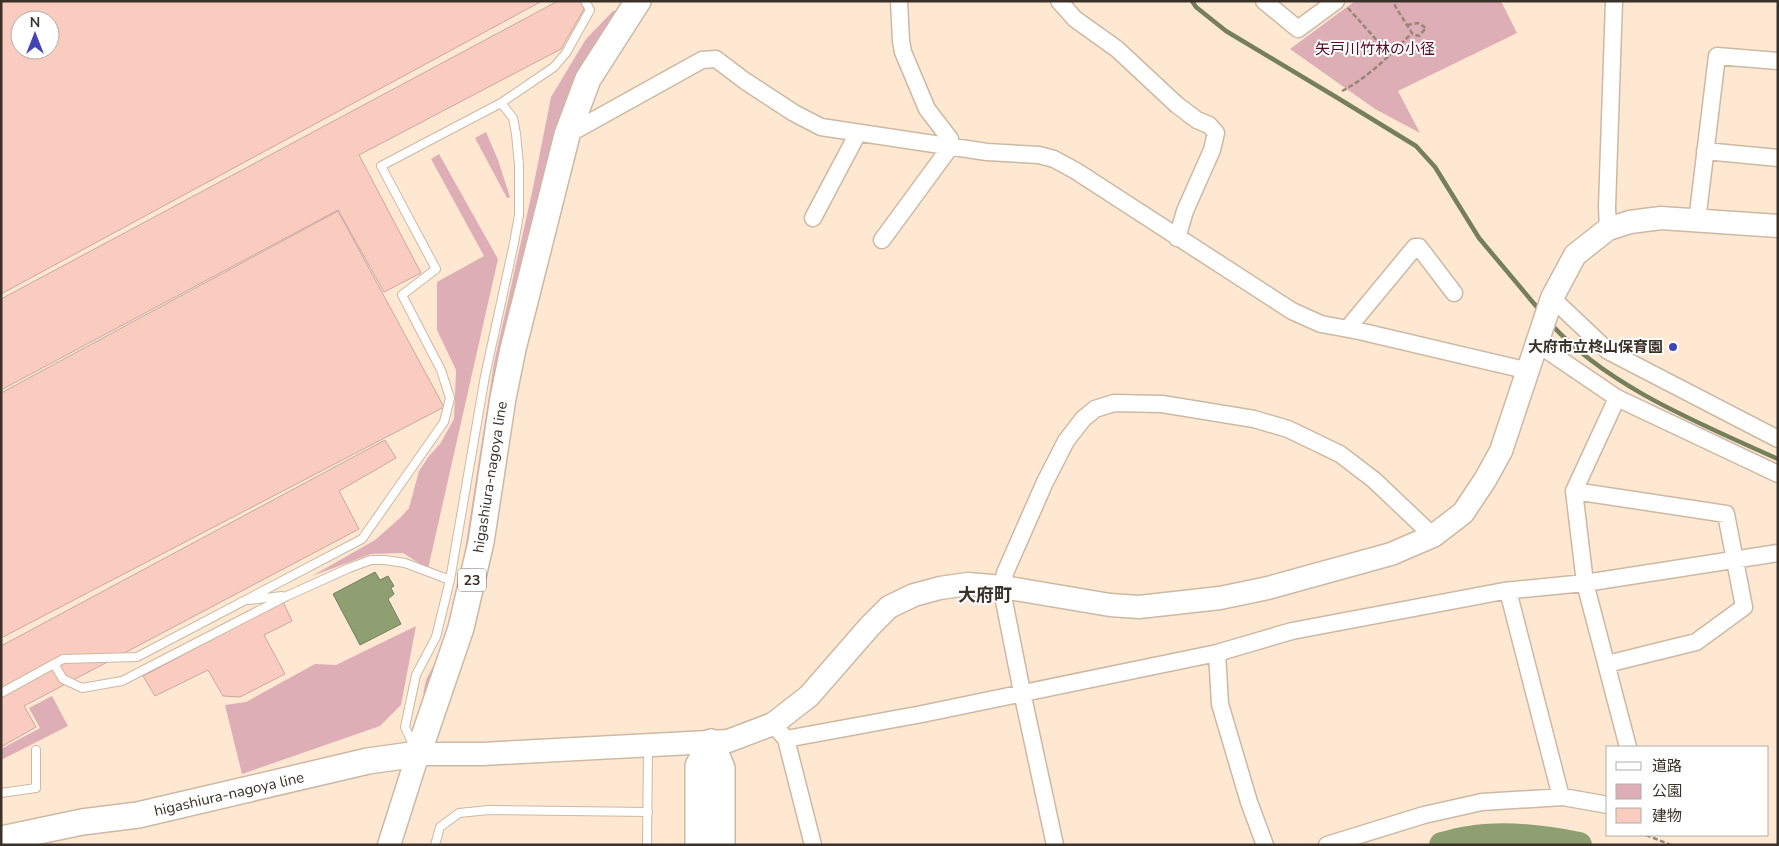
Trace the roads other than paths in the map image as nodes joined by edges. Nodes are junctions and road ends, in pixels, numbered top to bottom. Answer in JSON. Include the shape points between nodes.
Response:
{"nodes":[{"id":1,"x":585,"y":1,"type":"edge"},
{"id":2,"x":638,"y":1,"type":"edge"},
{"id":3,"x":899,"y":1,"type":"edge"},
{"id":4,"x":1059,"y":1,"type":"edge"},
{"id":5,"x":1264,"y":1,"type":"edge"},
{"id":6,"x":1614,"y":1,"type":"edge"},
{"id":7,"x":1341,"y":4,"type":"edge"},
{"id":8,"x":1778,"y":61,"type":"edge"},
{"id":9,"x":501,"y":103,"type":"junction"},
{"id":10,"x":858,"y":133,"type":"junction"},
{"id":11,"x":567,"y":135,"type":"junction"},
{"id":12,"x":952,"y":146,"type":"junction"},
{"id":13,"x":1705,"y":151,"type":"junction"},
{"id":14,"x":1778,"y":158,"type":"edge"},
{"id":15,"x":813,"y":218,"type":"dead end"},
{"id":16,"x":1697,"y":221,"type":"junction"},
{"id":17,"x":1778,"y":226,"type":"edge"},
{"id":18,"x":1608,"y":229,"type":"junction"},
{"id":19,"x":1177,"y":238,"type":"junction"},
{"id":20,"x":882,"y":240,"type":"dead end"},
{"id":21,"x":1454,"y":293,"type":"dead end"},
{"id":22,"x":1545,"y":318,"type":"junction"},
{"id":23,"x":1348,"y":328,"type":"junction"},
{"id":24,"x":1529,"y":371,"type":"junction"},
{"id":25,"x":1617,"y":398,"type":"junction"},
{"id":26,"x":1778,"y":439,"type":"edge"},
{"id":27,"x":1778,"y":474,"type":"edge"},
{"id":28,"x":1574,"y":491,"type":"junction"},
{"id":29,"x":1433,"y":536,"type":"junction"},
{"id":30,"x":1778,"y":553,"type":"edge"},
{"id":31,"x":1735,"y":559,"type":"junction"},
{"id":32,"x":450,"y":580,"type":"junction"},
{"id":33,"x":1585,"y":583,"type":"junction"},
{"id":34,"x":1003,"y":588,"type":"junction"},
{"id":35,"x":1508,"y":591,"type":"junction"},
{"id":36,"x":287,"y":596,"type":"junction"},
{"id":37,"x":245,"y":600,"type":"junction"},
{"id":38,"x":1217,"y":653,"type":"junction"},
{"id":39,"x":54,"y":664,"type":"junction"},
{"id":40,"x":1607,"y":664,"type":"junction"},
{"id":41,"x":1,"y":692,"type":"edge"},
{"id":42,"x":1022,"y":692,"type":"junction"},
{"id":43,"x":780,"y":732,"type":"junction"},
{"id":44,"x":711,"y":742,"type":"junction"},
{"id":45,"x":648,"y":745,"type":"junction"},
{"id":46,"x":1628,"y":746,"type":"edge"},
{"id":47,"x":36,"y":750,"type":"dead end"},
{"id":48,"x":418,"y":754,"type":"junction"},
{"id":49,"x":1,"y":793,"type":"edge"},
{"id":50,"x":1561,"y":796,"type":"junction"},
{"id":51,"x":1606,"y":804,"type":"edge"},
{"id":52,"x":648,"y":812,"type":"junction"},
{"id":53,"x":1,"y":839,"type":"edge"},
{"id":54,"x":389,"y":845,"type":"edge"},
{"id":55,"x":436,"y":845,"type":"edge"},
{"id":56,"x":647,"y":845,"type":"edge"},
{"id":57,"x":698,"y":845,"type":"edge"},
{"id":58,"x":722,"y":845,"type":"edge"},
{"id":59,"x":813,"y":845,"type":"edge"},
{"id":60,"x":1055,"y":845,"type":"edge"},
{"id":61,"x":1265,"y":845,"type":"edge"},
{"id":62,"x":1327,"y":845,"type":"edge"}],
"edges":[{"from":1,"to":9,"type":"lane","via":[[590,10],[566,53],[554,67]]},
{"from":2,"to":11,"type":"main road","name":"higashiura-nagoya line","number":"23","via":[[588,79]]},
{"from":3,"to":12,"type":"street","via":[[903,52],[927,109]]},
{"from":4,"to":19,"type":"street","via":[[1177,105],[1209,125],[1216,134]]},
{"from":5,"to":7,"type":"street","via":[[1298,29]]},
{"from":6,"to":18,"type":"street"},
{"from":8,"to":13,"type":"street","via":[[1716,56]]},
{"from":9,"to":32,"type":"lane","via":[[513,118],[516,134],[518,215],[485,376]]},
{"from":9,"to":37,"type":"lane","via":[[382,166],[436,269],[402,295],[441,370],[450,398],[444,422],[362,539]]},
{"from":10,"to":11,"type":"street","via":[[821,127],[794,113],[716,59],[702,60]]},
{"from":10,"to":12,"type":"street"},
{"from":10,"to":15,"type":"street"},
{"from":11,"to":48,"type":"main road","name":"higashiura-nagoya line","number":"23","via":[[513,349],[481,542],[461,628]]},
{"from":12,"to":19,"type":"street","via":[[1054,159]]},
{"from":12,"to":20,"type":"street"},
{"from":13,"to":14,"type":"street"},
{"from":13,"to":16,"type":"street"},
{"from":16,"to":17,"type":"street"},
{"from":16,"to":18,"type":"street","via":[[1661,218]]},
{"from":18,"to":22,"type":"street","via":[[1575,255]]},
{"from":19,"to":23,"type":"street","via":[[1292,312],[1321,324]]},
{"from":21,"to":23,"type":"street","via":[[1419,247],[1415,247]]},
{"from":22,"to":24,"type":"street"},
{"from":22,"to":25,"type":"street"},
{"from":22,"to":26,"type":"street"},
{"from":23,"to":24,"type":"street"},
{"from":24,"to":29,"type":"street","via":[[1501,451],[1485,480],[1463,513]]},
{"from":25,"to":27,"type":"street"},
{"from":25,"to":28,"type":"street"},
{"from":28,"to":31,"type":"street","via":[[1726,514]]},
{"from":28,"to":33,"type":"street"},
{"from":29,"to":34,"type":"street","via":[[1391,554],[1277,586],[1175,604],[1110,605]]},
{"from":29,"to":34,"type":"street","via":[[1374,480],[1340,454],[1288,428],[1162,404],[1114,403],[1083,419],[1066,441],[1005,573]]},
{"from":30,"to":31,"type":"street"},
{"from":31,"to":33,"type":"street"},
{"from":31,"to":40,"type":"street","via":[[1744,607],[1696,642]]},
{"from":32,"to":36,"type":"lane","via":[[404,563],[370,560]]},
{"from":32,"to":48,"type":"lane","via":[[436,637],[416,675],[405,727]]},
{"from":33,"to":35,"type":"street"},
{"from":33,"to":40,"type":"street"},
{"from":34,"to":42,"type":"street"},
{"from":34,"to":43,"type":"street","via":[[968,584],[940,588],[914,595],[889,607]]},
{"from":35,"to":38,"type":"street","via":[[1292,631]]},
{"from":35,"to":50,"type":"street"},
{"from":36,"to":37,"type":"lane"},
{"from":36,"to":39,"type":"lane","via":[[122,681],[82,688],[63,679]]},
{"from":37,"to":39,"type":"lane","via":[[137,657],[63,659]]},
{"from":38,"to":42,"type":"street"},
{"from":38,"to":61,"type":"street","via":[[1220,704]]},
{"from":39,"to":41,"type":"lane"},
{"from":40,"to":46,"type":"street"},
{"from":42,"to":43,"type":"street","via":[[922,714]]},
{"from":42,"to":60,"type":"street"},
{"from":43,"to":44,"type":"street"},
{"from":43,"to":59,"type":"street"},
{"from":44,"to":45,"type":"street"},
{"from":44,"to":57,"type":"main road","via":[[698,766]]},
{"from":44,"to":58,"type":"main road","via":[[722,768]]},
{"from":45,"to":48,"type":"street","via":[[482,754]]},
{"from":45,"to":52,"type":"lane"},
{"from":47,"to":49,"type":"lane","via":[[36,788]]},
{"from":48,"to":53,"type":"main road","name":"higashiura-nagoya line","via":[[368,761],[138,815],[82,822]]},
{"from":48,"to":54,"type":"street"},
{"from":50,"to":51,"type":"street"},
{"from":50,"to":62,"type":"street","via":[[1482,802],[1451,808]]},
{"from":52,"to":55,"type":"lane","via":[[489,810],[459,813],[440,827]]},
{"from":52,"to":56,"type":"lane"}]}
